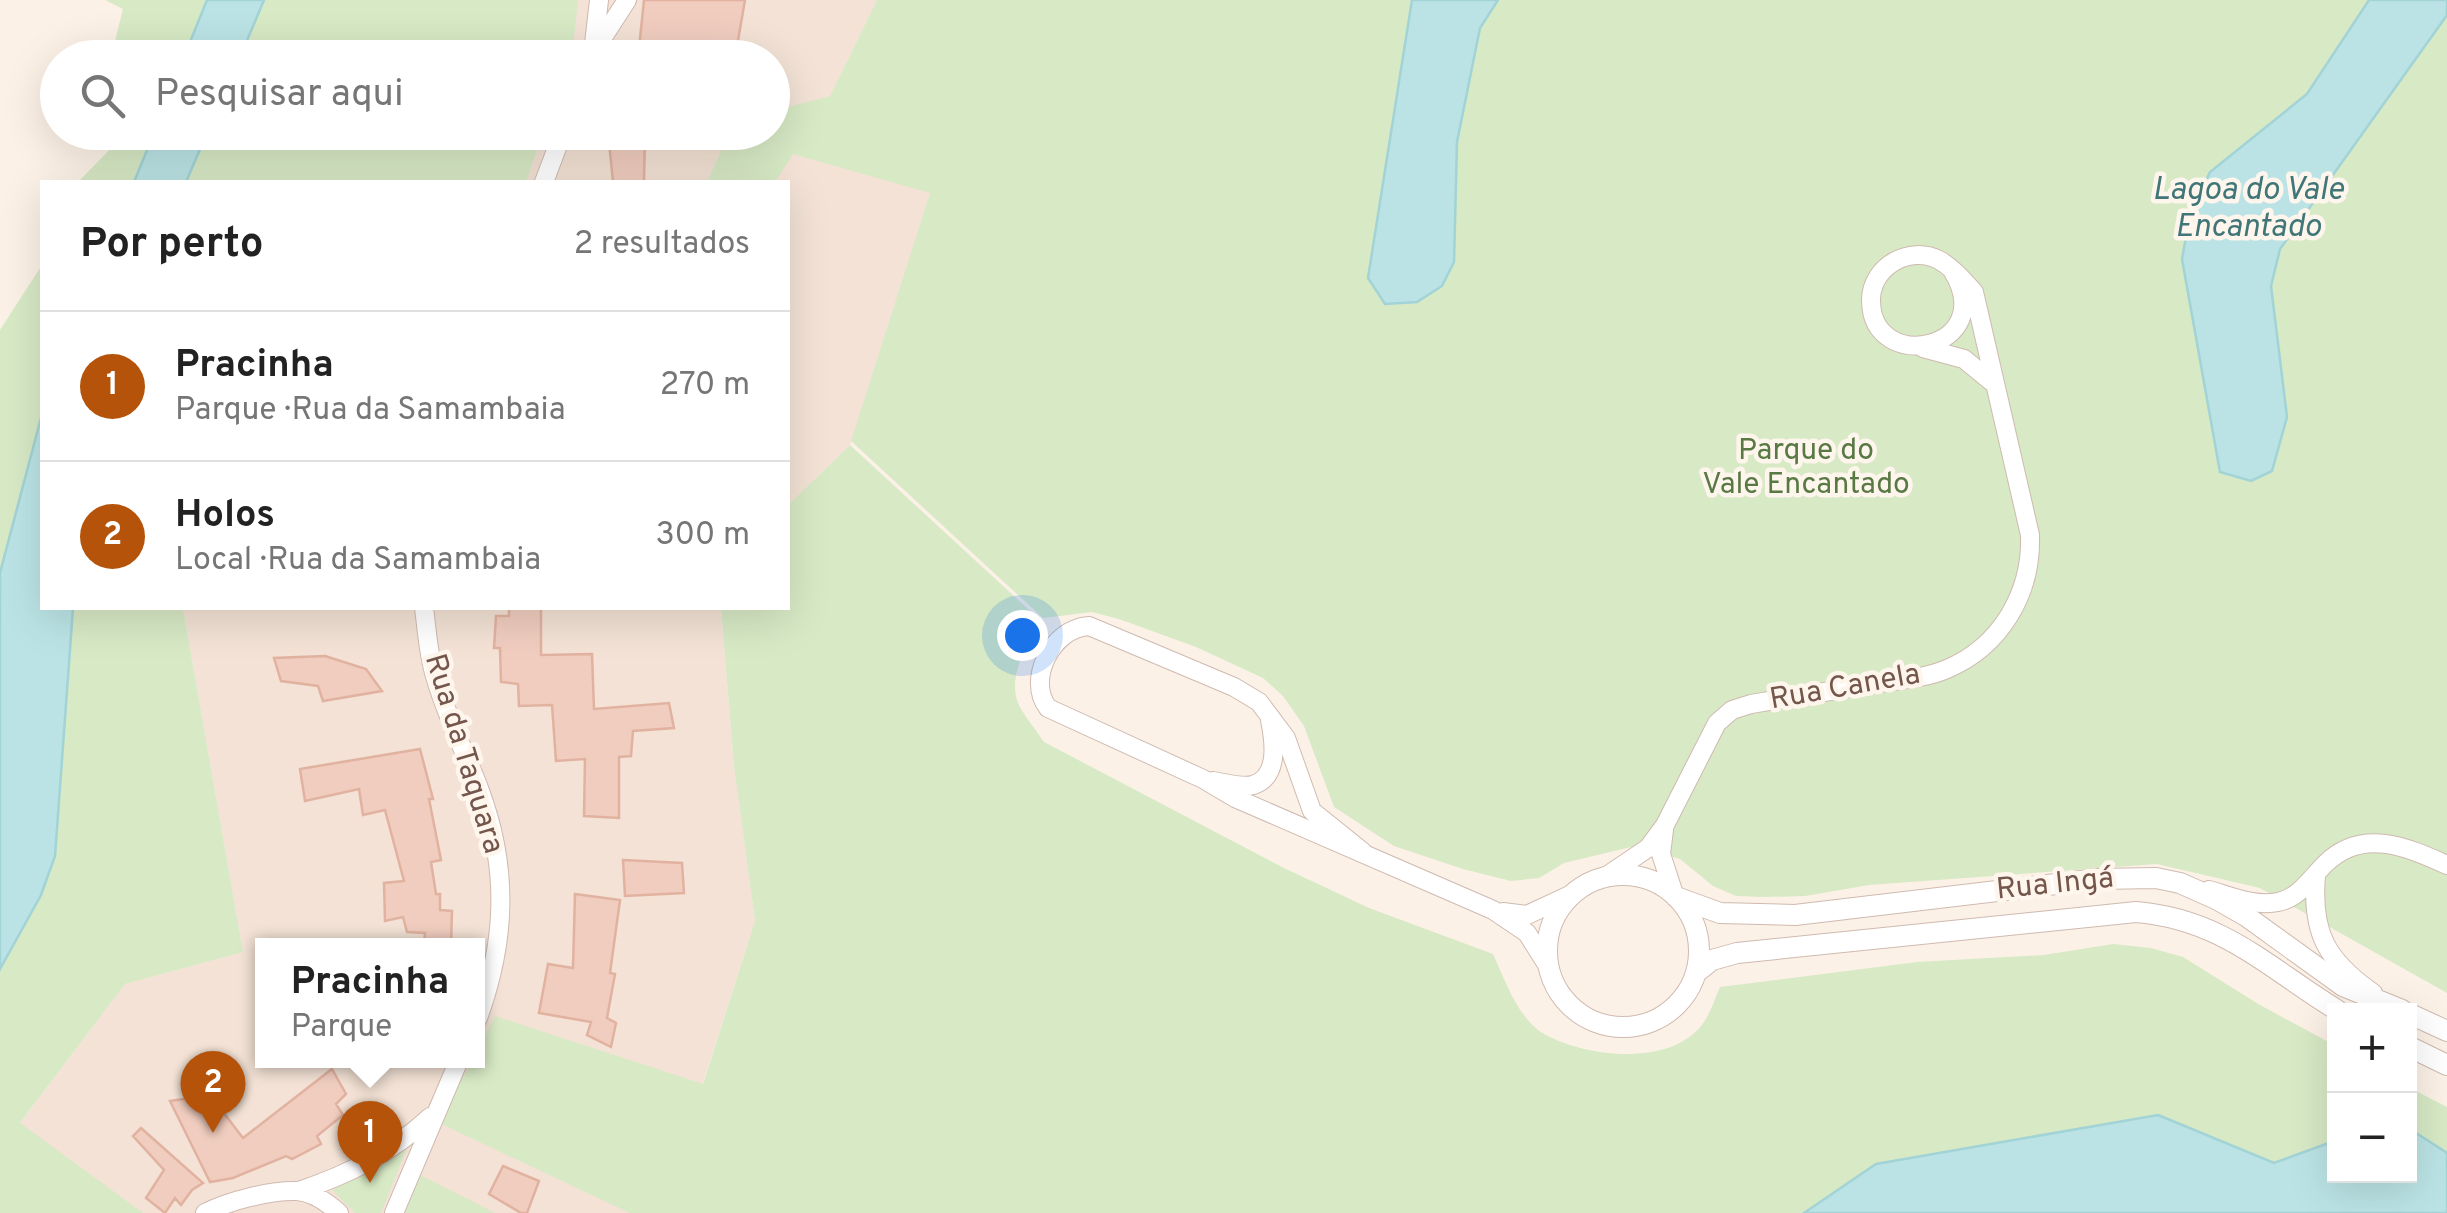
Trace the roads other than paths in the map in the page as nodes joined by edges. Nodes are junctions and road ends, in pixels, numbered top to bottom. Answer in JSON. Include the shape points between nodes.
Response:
{"nodes":[{"id":1,"x":600,"y":0,"type":"edge"},
{"id":2,"x":627,"y":0,"type":"edge"},
{"id":3,"x":594,"y":40,"type":"edge"},
{"id":4,"x":601,"y":40,"type":"edge"},
{"id":5,"x":557,"y":150,"type":"edge"},
{"id":6,"x":545,"y":180,"type":"edge"},
{"id":7,"x":1952,"y":270,"type":"junction"},
{"id":8,"x":1916,"y":347,"type":"junction"},
{"id":9,"x":1992,"y":382,"type":"junction"},
{"id":10,"x":424,"y":610,"type":"edge"},
{"id":11,"x":1268,"y":712,"type":"junction"},
{"id":12,"x":1203,"y":779,"type":"junction"},
{"id":13,"x":1665,"y":825,"type":"junction"},
{"id":14,"x":1363,"y":852,"type":"junction"},
{"id":15,"x":2447,"y":866,"type":"edge"},
{"id":16,"x":2316,"y":876,"type":"junction"},
{"id":17,"x":1606,"y":877,"type":"junction"},
{"id":18,"x":2180,"y":883,"type":"junction"},
{"id":19,"x":1572,"y":894,"type":"junction"},
{"id":20,"x":1675,"y":895,"type":"junction"},
{"id":21,"x":1492,"y":910,"type":"junction"},
{"id":22,"x":1550,"y":968,"type":"junction"},
{"id":23,"x":1696,"y":972,"type":"junction"},
{"id":24,"x":485,"y":998,"type":"edge"},
{"id":25,"x":2384,"y":1003,"type":"edge"},
{"id":26,"x":2390,"y":1003,"type":"edge"},
{"id":27,"x":2327,"y":1004,"type":"edge"},
{"id":28,"x":2417,"y":1017,"type":"edge"},
{"id":29,"x":2447,"y":1031,"type":"edge"},
{"id":30,"x":2417,"y":1051,"type":"edge"},
{"id":31,"x":2447,"y":1064,"type":"edge"},
{"id":32,"x":454,"y":1068,"type":"edge"},
{"id":33,"x":434,"y":1114,"type":"junction"},
{"id":34,"x":299,"y":1191,"type":"junction"},
{"id":35,"x":204,"y":1213,"type":"edge"},
{"id":36,"x":338,"y":1213,"type":"edge"},
{"id":37,"x":394,"y":1213,"type":"edge"}],
"edges":[{"from":1,"to":3,"type":"street"},
{"from":2,"to":4,"type":"street"},
{"from":5,"to":6,"type":"street"},
{"from":7,"to":8,"type":"street","via":[[1964,298],[1956,327],[1932,345]]},
{"from":7,"to":8,"type":"street","via":[[1910,255],[1875,282],[1872,311],[1878,325],[1888,337]]},
{"from":7,"to":9,"type":"street","name":"Rua Canela","via":[[1974,292]]},
{"from":8,"to":9,"type":"street","via":[[1964,358]]},
{"from":9,"to":13,"type":"street","name":"Rua Canela","via":[[2030,535],[2025,585],[2002,627],[1946,670],[1732,710],[1717,723]]},
{"from":10,"to":24,"type":"street","name":"Rua da Taquara","via":[[434,676],[493,834],[501,930]]},
{"from":11,"to":12,"type":"street","via":[[1274,753],[1264,778],[1253,785]]},
{"from":11,"to":12,"type":"street","via":[[1247,694],[1106,631],[1065,631],[1041,675],[1040,699],[1048,708]]},
{"from":11,"to":14,"type":"street","via":[[1286,738],[1312,811]]},
{"from":12,"to":14,"type":"street"},
{"from":13,"to":17,"type":"street","name":"Rua Canela","via":[[1639,856]]},
{"from":13,"to":20,"type":"street","name":"Rua Canela","via":[[1661,854]]},
{"from":14,"to":21,"type":"street"},
{"from":15,"to":16,"type":"street","via":[[2393,843],[2373,842],[2336,855]]},
{"from":16,"to":18,"type":"street","via":[[2296,894],[2270,903]]},
{"from":16,"to":26,"type":"street","via":[[2322,940],[2351,977]]},
{"from":17,"to":19,"type":"street"},
{"from":17,"to":20,"type":"street","via":[[1642,877]]},
{"from":18,"to":20,"type":"street","name":"Rua Ingá","via":[[2098,879],[1763,916],[1720,913]]},
{"from":18,"to":25,"type":"street","name":"Rua Ingá","via":[[2246,916],[2343,986]]},
{"from":19,"to":21,"type":"street","via":[[1527,915]]},
{"from":19,"to":22,"type":"street","via":[[1549,936]]},
{"from":20,"to":23,"type":"street","via":[[1697,931]]},
{"from":21,"to":22,"type":"street","via":[[1527,934]]},
{"from":22,"to":23,"type":"street","via":[[1556,986],[1584,1015],[1622,1026],[1660,1017]]},
{"from":23,"to":27,"type":"street","name":"Rua Ingá","via":[[1737,953],[2136,912],[2192,921]]},
{"from":28,"to":29,"type":"street","name":"Rua Ingá"},
{"from":30,"to":31,"type":"street"},
{"from":32,"to":33,"type":"street"},
{"from":33,"to":34,"type":"street","via":[[383,1156]]},
{"from":33,"to":37,"type":"street"},
{"from":34,"to":35,"type":"street"},
{"from":34,"to":36,"type":"street"}]}
